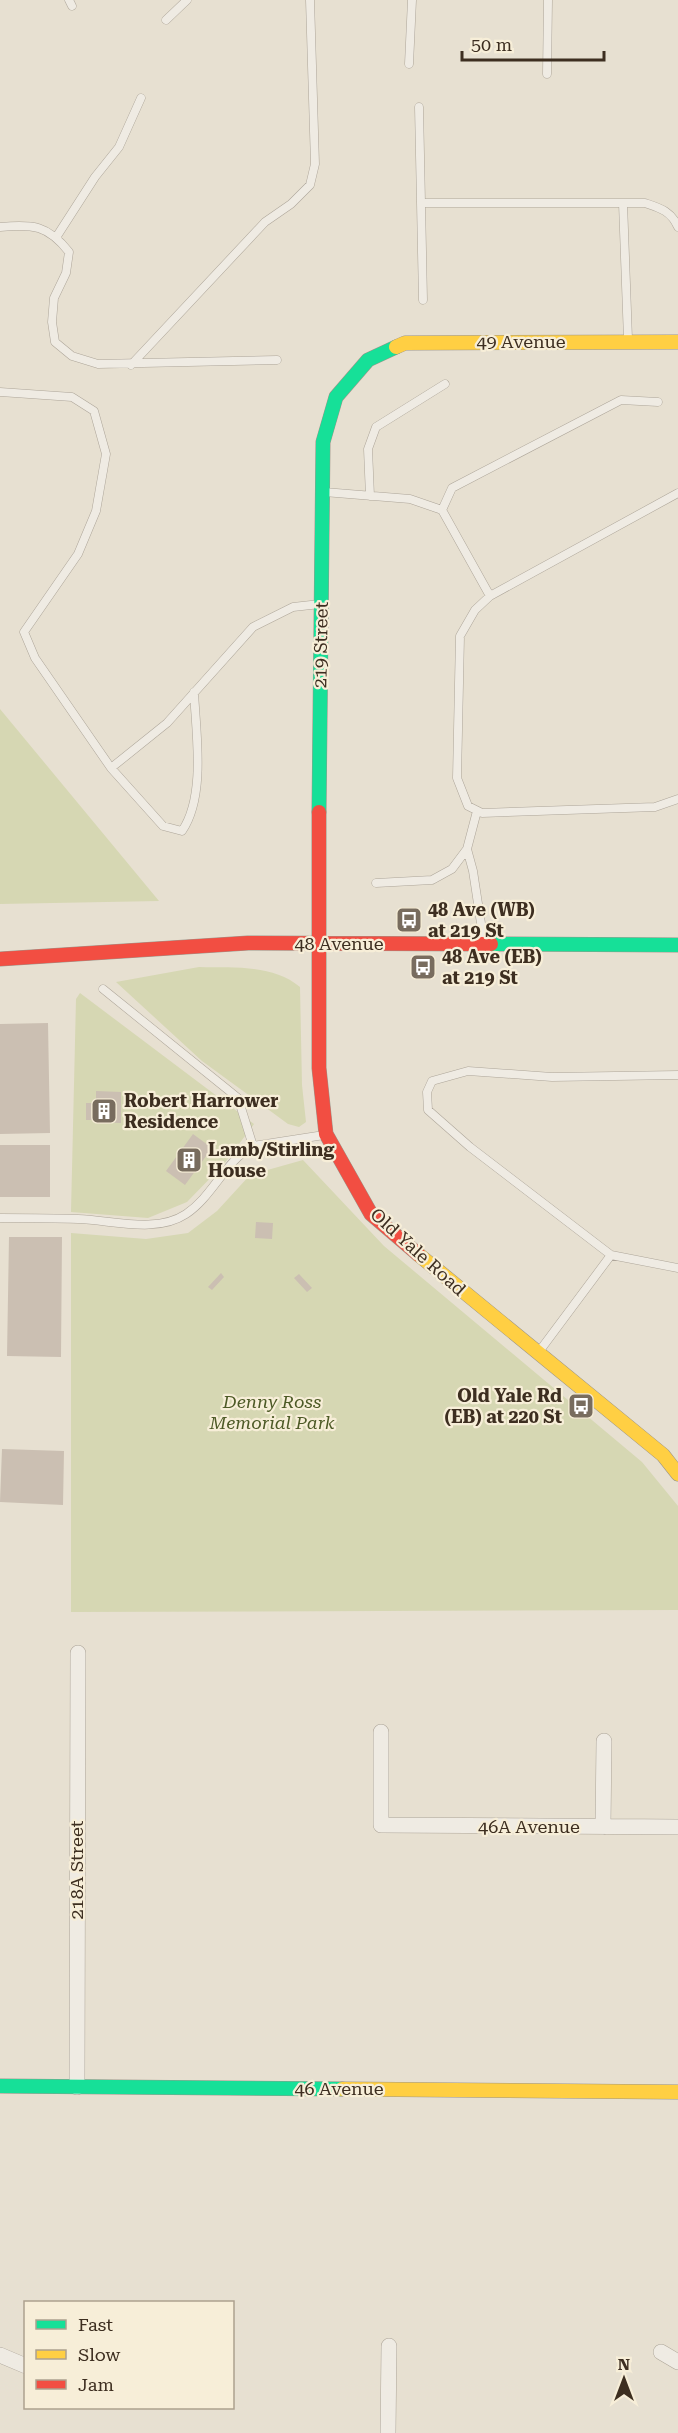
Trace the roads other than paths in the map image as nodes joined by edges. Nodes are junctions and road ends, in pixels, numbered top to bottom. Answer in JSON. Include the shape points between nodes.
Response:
{"nodes":[{"id":1,"x":187,"y":0,"type":"edge"},
{"id":2,"x":310,"y":0,"type":"edge"},
{"id":3,"x":412,"y":0,"type":"edge"},
{"id":4,"x":548,"y":0,"type":"edge"},
{"id":5,"x":166,"y":20,"type":"dead end"},
{"id":6,"x":409,"y":64,"type":"dead end"},
{"id":7,"x":547,"y":74,"type":"dead end"},
{"id":8,"x":141,"y":98,"type":"dead end"},
{"id":9,"x":419,"y":107,"type":"dead end"},
{"id":10,"x":422,"y":203,"type":"junction"},
{"id":11,"x":623,"y":203,"type":"junction"},
{"id":12,"x":0,"y":227,"type":"edge"},
{"id":13,"x":678,"y":227,"type":"edge"},
{"id":14,"x":57,"y":236,"type":"junction"},
{"id":15,"x":423,"y":300,"type":"dead end"},
{"id":16,"x":678,"y":342,"type":"edge"},
{"id":17,"x":628,"y":343,"type":"junction"},
{"id":18,"x":277,"y":360,"type":"dead end"},
{"id":19,"x":368,"y":360,"type":"joint"},
{"id":20,"x":131,"y":365,"type":"junction"},
{"id":21,"x":445,"y":384,"type":"dead end"},
{"id":22,"x":0,"y":392,"type":"edge"},
{"id":23,"x":658,"y":402,"type":"dead end"},
{"id":24,"x":322,"y":492,"type":"junction"},
{"id":25,"x":678,"y":493,"type":"edge"},
{"id":26,"x":370,"y":496,"type":"junction"},
{"id":27,"x":442,"y":510,"type":"junction"},
{"id":28,"x":490,"y":596,"type":"junction"},
{"id":29,"x":321,"y":603,"type":"junction"},
{"id":30,"x":194,"y":692,"type":"junction"},
{"id":31,"x":111,"y":768,"type":"junction"},
{"id":32,"x":678,"y":799,"type":"edge"},
{"id":33,"x":477,"y":811,"type":"junction"},
{"id":34,"x":467,"y":849,"type":"junction"},
{"id":35,"x":376,"y":883,"type":"dead end"},
{"id":36,"x":318,"y":944,"type":"junction"},
{"id":37,"x":484,"y":945,"type":"junction"},
{"id":38,"x":678,"y":945,"type":"edge"},
{"id":39,"x":0,"y":959,"type":"edge"},
{"id":40,"x":103,"y":989,"type":"dead end"},
{"id":41,"x":678,"y":1075,"type":"edge"},
{"id":42,"x":326,"y":1134,"type":"junction"},
{"id":43,"x":253,"y":1146,"type":"junction"},
{"id":44,"x":0,"y":1218,"type":"edge"},
{"id":45,"x":611,"y":1255,"type":"junction"},
{"id":46,"x":678,"y":1268,"type":"edge"},
{"id":47,"x":537,"y":1354,"type":"junction"},
{"id":48,"x":678,"y":1474,"type":"edge"},
{"id":49,"x":78,"y":1653,"type":"dead end"},
{"id":50,"x":381,"y":1732,"type":"dead end"},
{"id":51,"x":604,"y":1741,"type":"dead end"},
{"id":52,"x":603,"y":1827,"type":"junction"},
{"id":53,"x":678,"y":1827,"type":"edge"},
{"id":54,"x":0,"y":2086,"type":"edge"},
{"id":55,"x":77,"y":2087,"type":"junction"},
{"id":56,"x":678,"y":2092,"type":"edge"},
{"id":57,"x":389,"y":2346,"type":"dead end"},
{"id":58,"x":661,"y":2352,"type":"dead end"},
{"id":59,"x":0,"y":2355,"type":"edge"},
{"id":60,"x":678,"y":2362,"type":"edge"},
{"id":61,"x":24,"y":2365,"type":"edge"},
{"id":62,"x":388,"y":2433,"type":"edge"}],
"edges":[{"from":1,"to":5,"type":"lane"},
{"from":2,"to":20,"type":"lane","via":[[315,164],[310,185],[265,222]]},
{"from":3,"to":6,"type":"lane"},
{"from":4,"to":7,"type":"lane"},
{"from":8,"to":14,"type":"lane","via":[[119,147]]},
{"from":9,"to":10,"type":"lane"},
{"from":10,"to":11,"type":"lane"},
{"from":10,"to":15,"type":"lane"},
{"from":11,"to":13,"type":"lane","via":[[645,203],[663,209],[674,217]]},
{"from":11,"to":17,"type":"lane"},
{"from":12,"to":14,"type":"lane","via":[[41,228]]},
{"from":14,"to":20,"type":"lane","via":[[69,252],[66,273],[54,298],[55,342],[72,356],[98,364]]},
{"from":16,"to":17,"type":"street","name":"49 Avenue"},
{"from":17,"to":19,"type":"street","name":"49 Avenue","via":[[405,343]]},
{"from":18,"to":20,"type":"lane"},
{"from":19,"to":24,"type":"street","name":"219 Street","via":[[336,397],[323,442]]},
{"from":21,"to":26,"type":"lane","via":[[376,427],[368,450]]},
{"from":22,"to":31,"type":"lane","via":[[72,397],[94,411],[106,454],[96,511],[78,554],[24,632],[34,658]]},
{"from":23,"to":27,"type":"lane","via":[[621,400],[452,488]]},
{"from":24,"to":26,"type":"lane"},
{"from":24,"to":29,"type":"street","name":"219 Street"},
{"from":25,"to":28,"type":"lane"},
{"from":26,"to":27,"type":"lane","via":[[410,499]]},
{"from":27,"to":28,"type":"lane"},
{"from":28,"to":33,"type":"lane","via":[[475,610],[460,636],[457,778],[468,806]]},
{"from":29,"to":30,"type":"lane","via":[[293,607],[253,627]]},
{"from":29,"to":36,"type":"street","name":"219 Street"},
{"from":30,"to":31,"type":"lane","via":[[167,723]]},
{"from":30,"to":31,"type":"lane","via":[[198,777],[188,822],[182,831],[163,826]]},
{"from":32,"to":33,"type":"lane","via":[[655,807]]},
{"from":33,"to":34,"type":"lane"},
{"from":34,"to":35,"type":"lane","via":[[452,869],[432,880]]},
{"from":34,"to":37,"type":"lane"},
{"from":36,"to":37,"type":"street","name":"48 Avenue"},
{"from":36,"to":39,"type":"street","name":"48 Avenue","via":[[248,943]]},
{"from":36,"to":42,"type":"street","name":"Old Yale Road","via":[[319,1068]]},
{"from":37,"to":38,"type":"street","name":"48 Avenue"},
{"from":40,"to":43,"type":"lane","via":[[238,1098]]},
{"from":41,"to":45,"type":"lane","via":[[552,1077],[468,1071],[432,1081],[427,1092],[428,1110]]},
{"from":42,"to":43,"type":"lane"},
{"from":42,"to":47,"type":"street","name":"Old Yale Road","via":[[371,1214]]},
{"from":43,"to":44,"type":"lane","via":[[188,1213],[175,1220],[158,1224]]},
{"from":45,"to":46,"type":"lane"},
{"from":45,"to":47,"type":"lane"},
{"from":47,"to":48,"type":"street","name":"Old Yale Road","via":[[663,1455]]},
{"from":49,"to":55,"type":"street","name":"218A Street"},
{"from":50,"to":52,"type":"street","name":"46A Avenue","via":[[381,1825]]},
{"from":51,"to":52,"type":"street"},
{"from":52,"to":53,"type":"street","name":"46A Avenue"},
{"from":54,"to":55,"type":"street","name":"46 Avenue"},
{"from":55,"to":56,"type":"street","name":"46 Avenue"},
{"from":57,"to":62,"type":"street"},
{"from":58,"to":60,"type":"street"},
{"from":59,"to":61,"type":"street"}]}
